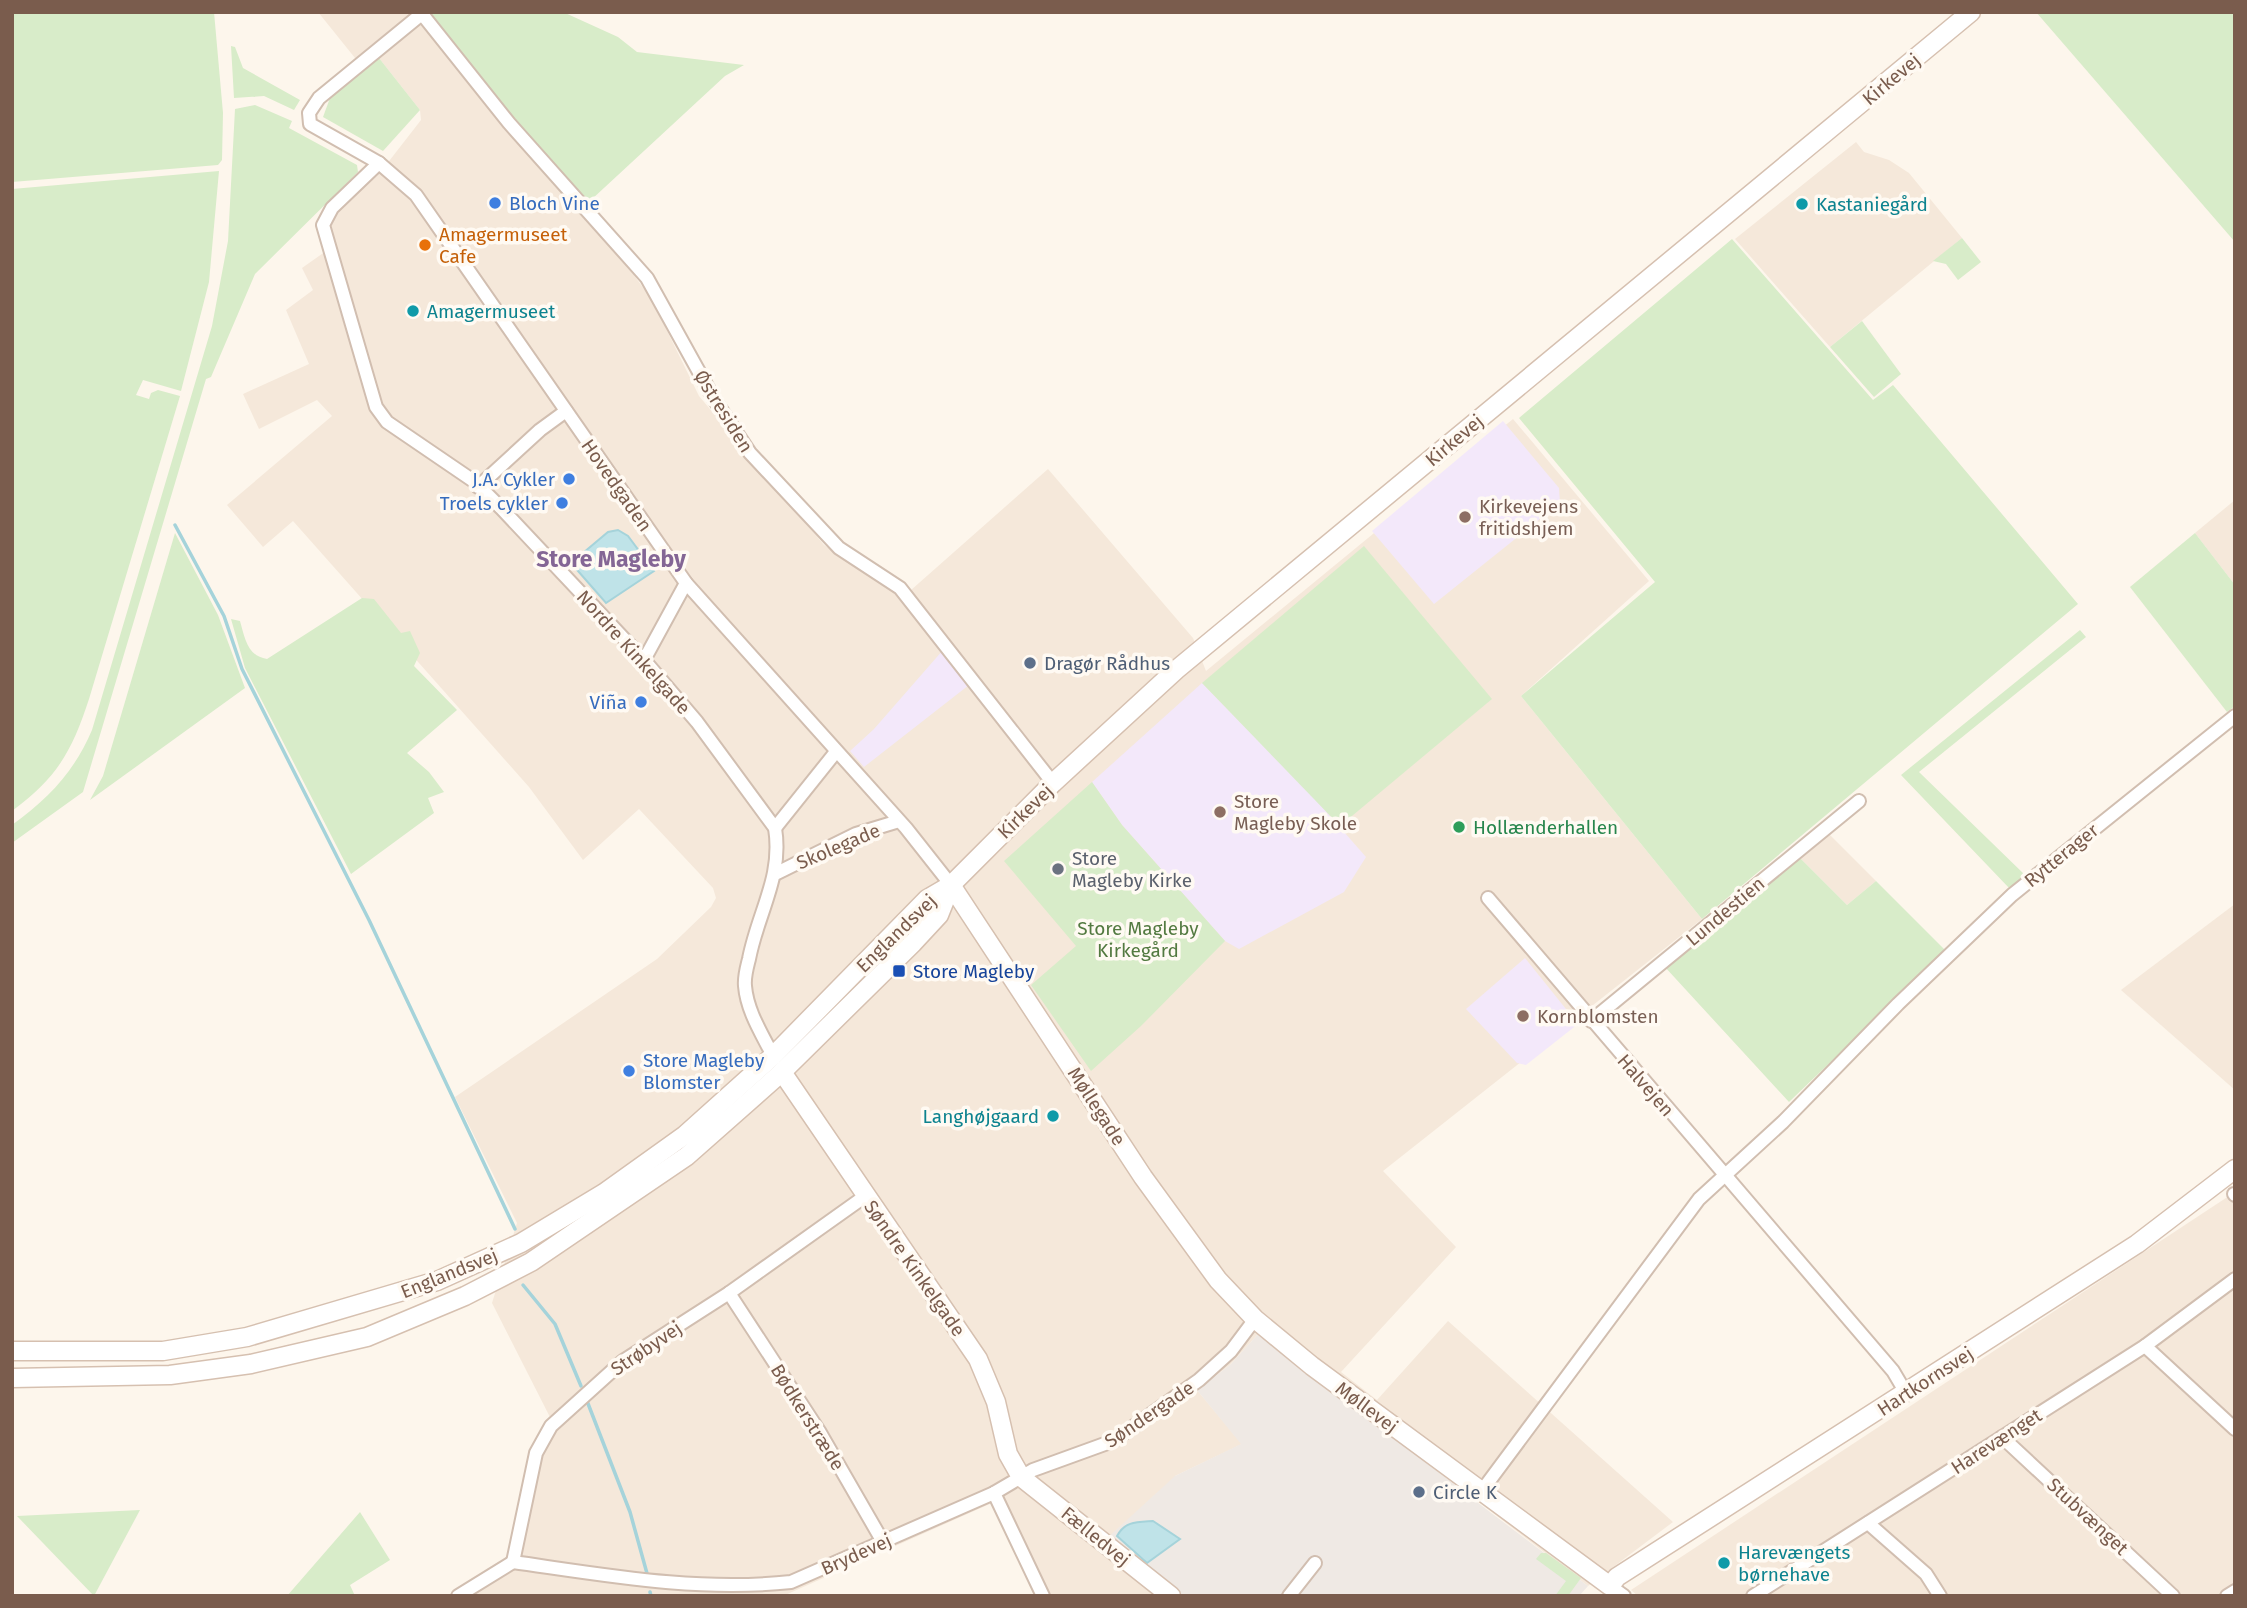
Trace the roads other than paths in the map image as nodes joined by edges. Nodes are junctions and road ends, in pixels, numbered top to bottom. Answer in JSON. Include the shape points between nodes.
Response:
{"nodes":[{"id":1,"x":1971,"y":12,"type":"edge"},
{"id":2,"x":423,"y":13,"type":"edge"},
{"id":3,"x":379,"y":163,"type":"junction"},
{"id":4,"x":566,"y":411,"type":"junction"},
{"id":5,"x":478,"y":487,"type":"junction"},
{"id":6,"x":686,"y":583,"type":"junction"},
{"id":7,"x":645,"y":660,"type":"junction"},
{"id":8,"x":2235,"y":716,"type":"edge"},
{"id":9,"x":835,"y":752,"type":"junction"},
{"id":10,"x":1054,"y":783,"type":"junction"},
{"id":11,"x":1859,"y":801,"type":"dead end"},
{"id":12,"x":899,"y":821,"type":"junction"},
{"id":13,"x":775,"y":828,"type":"junction"},
{"id":14,"x":776,"y":873,"type":"junction"},
{"id":15,"x":951,"y":885,"type":"junction"},
{"id":16,"x":1488,"y":898,"type":"dead end"},
{"id":17,"x":1591,"y":1021,"type":"junction"},
{"id":18,"x":778,"y":1064,"type":"junction"},
{"id":19,"x":2235,"y":1169,"type":"edge"},
{"id":20,"x":1723,"y":1175,"type":"junction"},
{"id":21,"x":864,"y":1197,"type":"junction"},
{"id":22,"x":2235,"y":1279,"type":"edge"},
{"id":23,"x":729,"y":1293,"type":"junction"},
{"id":24,"x":1255,"y":1319,"type":"junction"},
{"id":25,"x":2145,"y":1346,"type":"junction"},
{"id":26,"x":12,"y":1351,"type":"edge"},
{"id":27,"x":12,"y":1378,"type":"edge"},
{"id":28,"x":1906,"y":1393,"type":"junction"},
{"id":29,"x":2235,"y":1429,"type":"edge"},
{"id":30,"x":2002,"y":1437,"type":"junction"},
{"id":31,"x":1021,"y":1477,"type":"junction"},
{"id":32,"x":1481,"y":1492,"type":"junction"},
{"id":33,"x":994,"y":1493,"type":"junction"},
{"id":34,"x":1868,"y":1523,"type":"junction"},
{"id":35,"x":883,"y":1542,"type":"junction"},
{"id":36,"x":513,"y":1562,"type":"junction"},
{"id":37,"x":1315,"y":1563,"type":"dead end"},
{"id":38,"x":1617,"y":1591,"type":"edge"},
{"id":39,"x":2235,"y":1591,"type":"edge"},
{"id":40,"x":1936,"y":1595,"type":"edge"},
{"id":41,"x":458,"y":1596,"type":"edge"},
{"id":42,"x":1043,"y":1596,"type":"edge"},
{"id":43,"x":1171,"y":1596,"type":"edge"},
{"id":44,"x":1289,"y":1596,"type":"edge"},
{"id":45,"x":1753,"y":1596,"type":"edge"},
{"id":46,"x":2174,"y":1596,"type":"edge"},
{"id":47,"x":2227,"y":1596,"type":"edge"}],
"edges":[{"from":1,"to":10,"type":"main road","name":"Kirkevej","via":[[1176,670]]},
{"from":2,"to":3,"type":"street","name":"Hovedgaden","via":[[319,98],[309,113],[310,124]]},
{"from":2,"to":10,"type":"street","name":"Østresiden","via":[[509,123],[646,278],[750,453],[839,548],[900,588]]},
{"from":3,"to":4,"type":"street","name":"Hovedgaden","via":[[416,195]]},
{"from":3,"to":5,"type":"street","name":"Nordre Kinkelgade","via":[[332,208],[323,225],[369,386],[387,422]]},
{"from":4,"to":5,"type":"street"},
{"from":4,"to":6,"type":"street","name":"Hovedgaden"},
{"from":5,"to":7,"type":"street","name":"Nordre Kinkelgade"},
{"from":6,"to":7,"type":"street"},
{"from":6,"to":9,"type":"street","name":"Hovedgaden"},
{"from":7,"to":13,"type":"street","name":"Nordre Kinkelgade"},
{"from":8,"to":20,"type":"street","name":"Rytterager","via":[[2031,880]]},
{"from":9,"to":12,"type":"street","name":"Hovedgaden"},
{"from":9,"to":13,"type":"street"},
{"from":10,"to":15,"type":"main road","name":"Kirkevej"},
{"from":11,"to":17,"type":"street","name":"Lundestien"},
{"from":12,"to":14,"type":"street","name":"Skolegade","via":[[856,834]]},
{"from":12,"to":15,"type":"street","name":"Hovedgaden"},
{"from":13,"to":14,"type":"street"},
{"from":14,"to":18,"type":"street","via":[[755,931],[744,984],[750,1008]]},
{"from":15,"to":18,"type":"main road","name":"Englandsvej","via":[[927,899]]},
{"from":15,"to":24,"type":"main road","name":"Møllegade","via":[[1179,1228]]},
{"from":16,"to":17,"type":"street","name":"Halvejen"},
{"from":17,"to":20,"type":"street","name":"Halvejen"},
{"from":18,"to":21,"type":"main road","name":"Søndre Kinkelgade"},
{"from":18,"to":26,"type":"main road","name":"Englandsvej","via":[[604,1193],[521,1243],[437,1281],[247,1337],[163,1351]]},
{"from":18,"to":27,"type":"main road","name":"Englandsvej","via":[[687,1156],[531,1262],[368,1337],[251,1364],[170,1375]]},
{"from":19,"to":28,"type":"main road","name":"Hartkornsvej","via":[[2137,1244]]},
{"from":20,"to":28,"type":"street","name":"Halvejen","via":[[1894,1371]]},
{"from":20,"to":32,"type":"street","via":[[1699,1199]]},
{"from":21,"to":23,"type":"street","name":"Strøbyvej"},
{"from":21,"to":31,"type":"main road","name":"Søndre Kinkelgade","via":[[978,1359]]},
{"from":22,"to":25,"type":"street","name":"Harevænget"},
{"from":23,"to":35,"type":"street","name":"Bødkerstræde"},
{"from":23,"to":36,"type":"street","name":"Strøbyvej","via":[[623,1361],[551,1426],[536,1453]]},
{"from":24,"to":31,"type":"street","name":"Søndergade","via":[[1231,1351],[1199,1380],[1133,1429],[1093,1450]]},
{"from":24,"to":32,"type":"main road","name":"Møllevej"},
{"from":25,"to":29,"type":"street"},
{"from":25,"to":30,"type":"street","name":"Harevænget"},
{"from":28,"to":38,"type":"main road","name":"Hartkornsvej","via":[[1616,1577]]},
{"from":30,"to":34,"type":"street","name":"Harevænget"},
{"from":30,"to":46,"type":"street","name":"Stubvænget"},
{"from":31,"to":33,"type":"street","name":"Brydevej"},
{"from":31,"to":43,"type":"main road","name":"Fælledvej"},
{"from":32,"to":38,"type":"main road","name":"Møllevej"},
{"from":33,"to":35,"type":"street","name":"Brydevej"},
{"from":33,"to":42,"type":"street"},
{"from":34,"to":40,"type":"street","via":[[1926,1574]]},
{"from":34,"to":45,"type":"street","name":"Harevænget"},
{"from":35,"to":36,"type":"street","name":"Brydevej","via":[[791,1583],[761,1586],[655,1583]]},
{"from":36,"to":41,"type":"street"},
{"from":37,"to":44,"type":"street"},
{"from":39,"to":47,"type":"street"}]}
